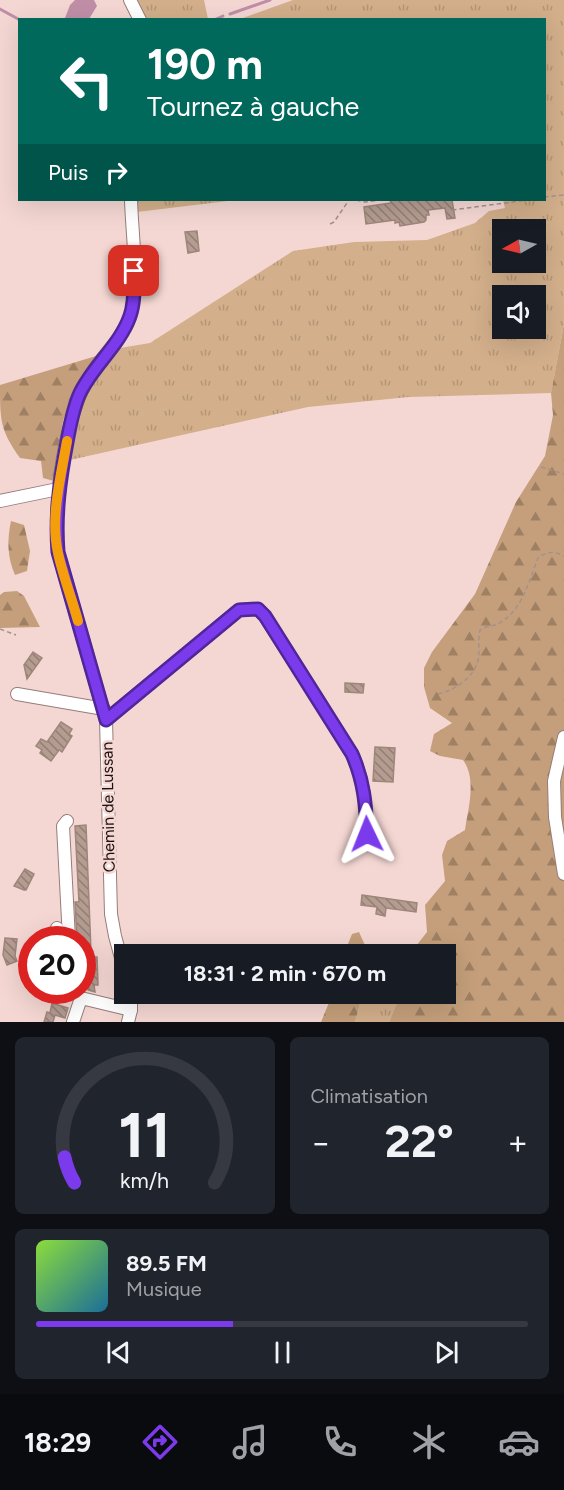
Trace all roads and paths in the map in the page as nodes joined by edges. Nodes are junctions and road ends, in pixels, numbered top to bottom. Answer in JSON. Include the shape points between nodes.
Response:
{"nodes":[{"id":1,"x":130,"y":0,"type":"edge"},
{"id":2,"x":139,"y":18,"type":"edge"},
{"id":3,"x":564,"y":195,"type":"edge"},
{"id":4,"x":546,"y":197,"type":"edge"},
{"id":5,"x":131,"y":201,"type":"edge"},
{"id":6,"x":348,"y":201,"type":"edge"},
{"id":7,"x":520,"y":201,"type":"edge"},
{"id":8,"x":452,"y":210,"type":"dead end"},
{"id":9,"x":330,"y":224,"type":"dead end"},
{"id":10,"x":541,"y":467,"type":"dead end"},
{"id":11,"x":564,"y":474,"type":"edge"},
{"id":12,"x":58,"y":489,"type":"junction"},
{"id":13,"x":0,"y":501,"type":"edge"},
{"id":14,"x":564,"y":556,"type":"edge"},
{"id":15,"x":0,"y":629,"type":"edge"},
{"id":16,"x":16,"y":635,"type":"dead end"},
{"id":17,"x":17,"y":694,"type":"dead end"},
{"id":18,"x":438,"y":694,"type":"dead end"},
{"id":19,"x":105,"y":715,"type":"junction"},
{"id":20,"x":564,"y":736,"type":"edge"},
{"id":21,"x":67,"y":821,"type":"dead end"},
{"id":22,"x":367,"y":834,"type":"dead end"},
{"id":23,"x":564,"y":874,"type":"edge"},
{"id":24,"x":68,"y":926,"type":"edge"},
{"id":25,"x":117,"y":944,"type":"edge"},
{"id":26,"x":96,"y":1002,"type":"edge"},
{"id":27,"x":75,"y":1004,"type":"edge"},
{"id":28,"x":130,"y":1016,"type":"edge"},
{"id":29,"x":72,"y":1022,"type":"edge"}],
"edges":[{"from":1,"to":2,"type":"street"},
{"from":3,"to":4,"type":"path"},
{"from":5,"to":12,"type":"street","name":"Chemin de Lussan","via":[[134,289],[130,315],[123,333],[79,395]]},
{"from":6,"to":9,"type":"path"},
{"from":7,"to":8,"type":"path"},
{"from":10,"to":11,"type":"path"},
{"from":12,"to":13,"type":"street"},
{"from":12,"to":19,"type":"street","name":"Chemin de Lussan","via":[[58,552]]},
{"from":14,"to":18,"type":"path","via":[[556,552],[538,558],[520,604],[499,624],[480,630],[478,658],[468,678]]},
{"from":15,"to":16,"type":"path"},
{"from":17,"to":19,"type":"street"},
{"from":19,"to":22,"type":"street","via":[[239,610],[258,609],[352,754],[366,799]]},
{"from":19,"to":25,"type":"street","name":"Chemin de Lussan","via":[[111,914]]},
{"from":20,"to":23,"type":"street","via":[[554,781]]},
{"from":21,"to":24,"type":"street","via":[[63,826]]},
{"from":26,"to":28,"type":"street"},
{"from":27,"to":29,"type":"street"}]}
